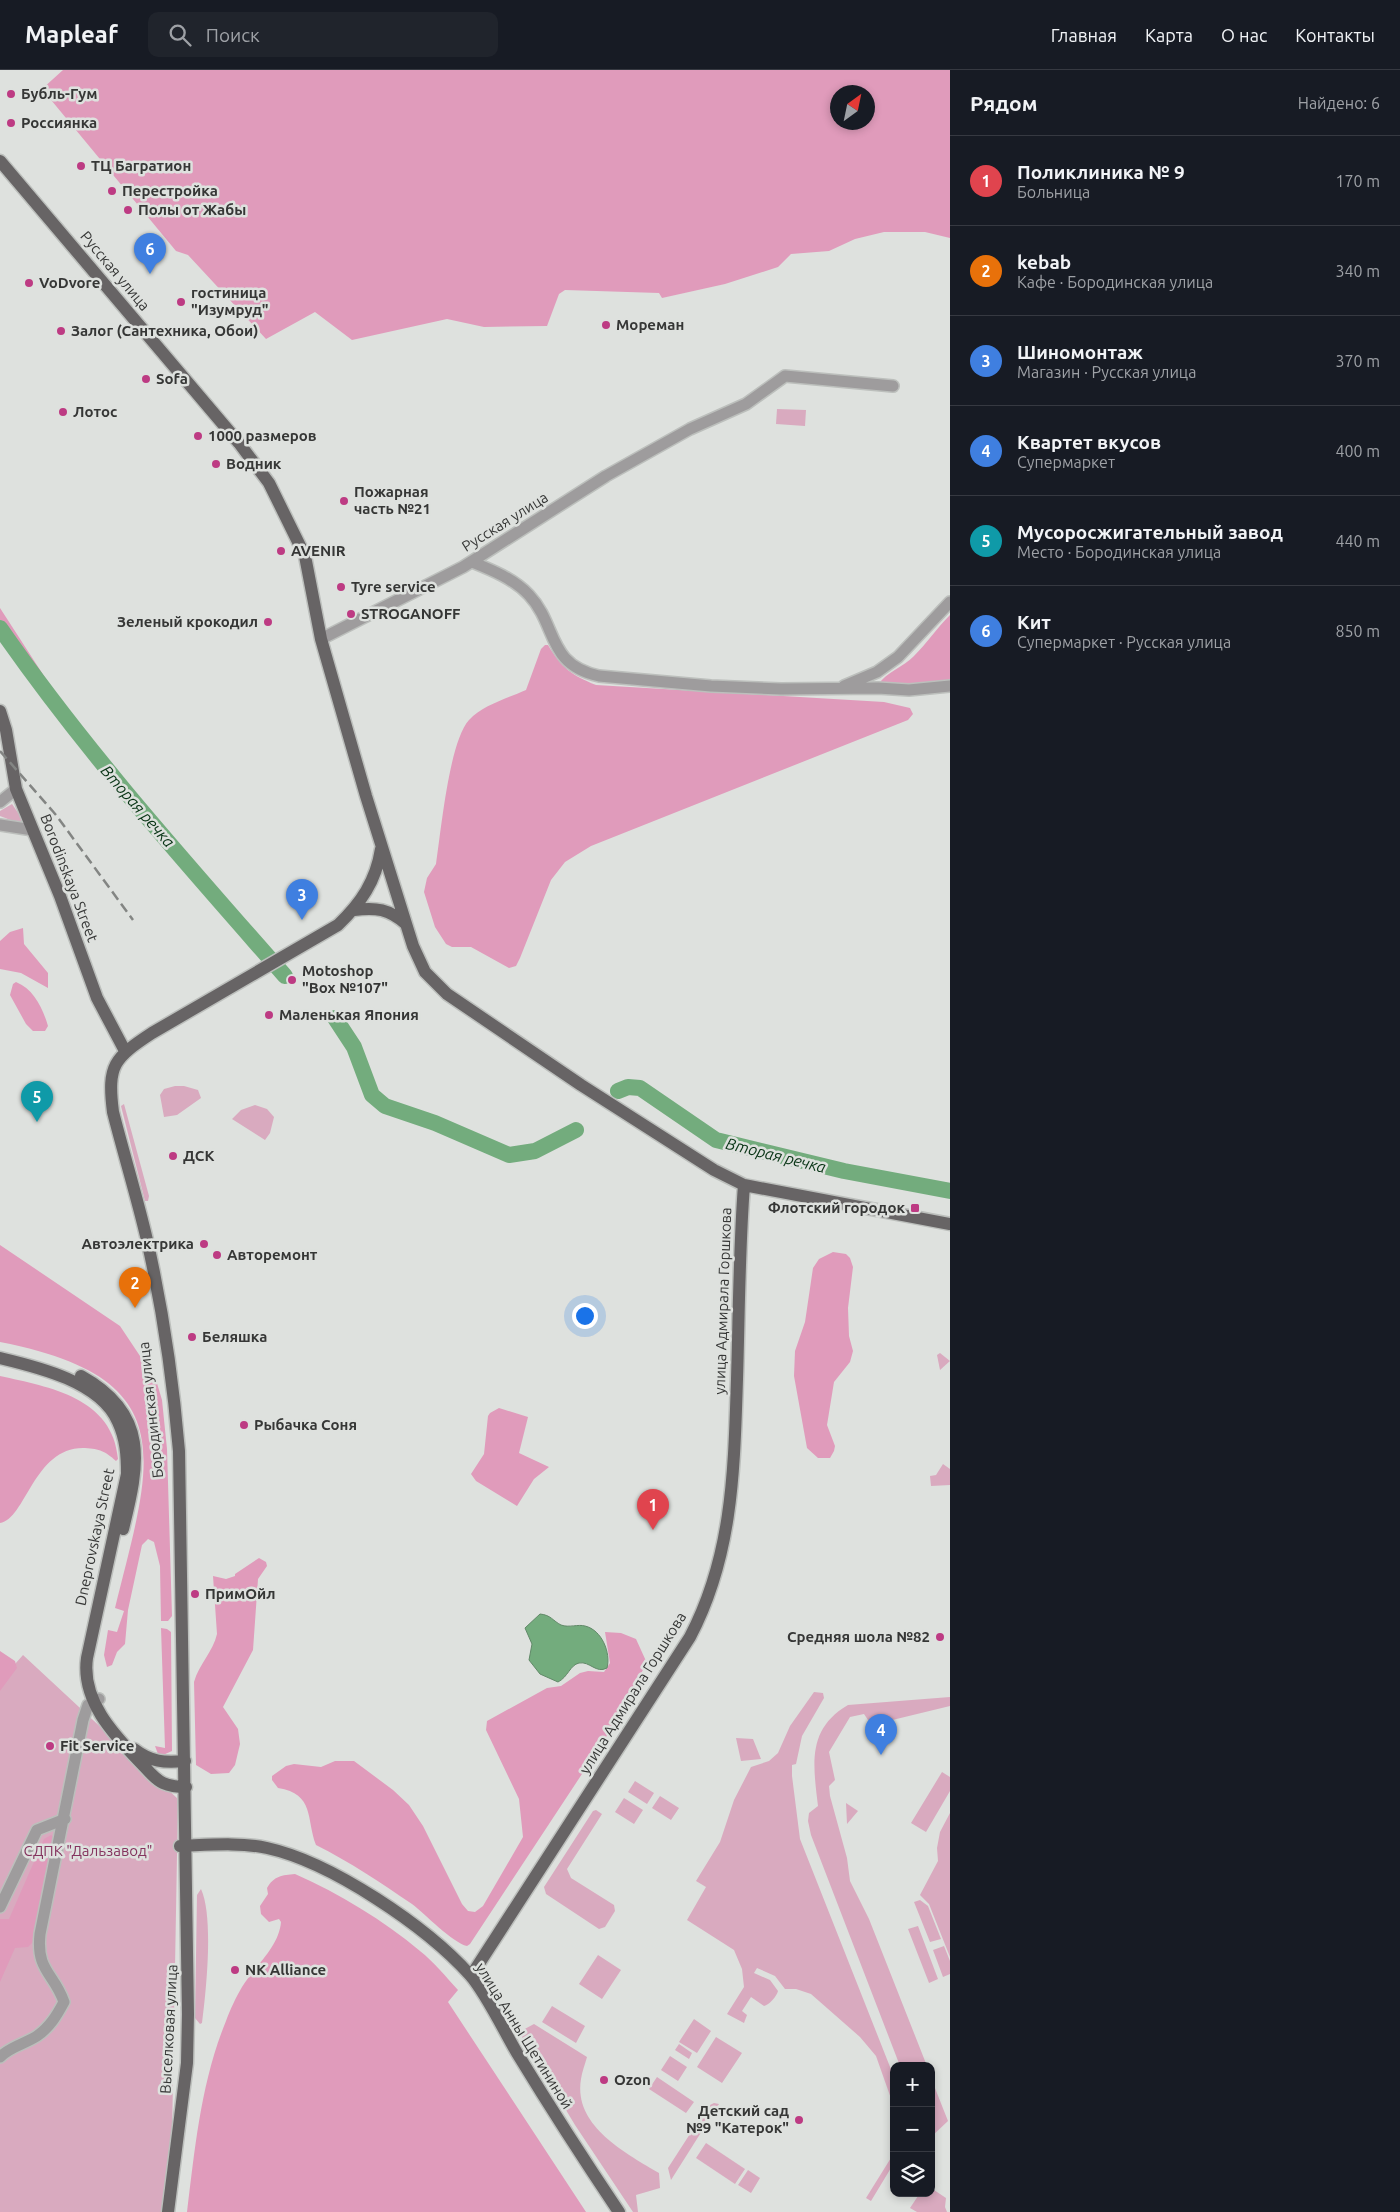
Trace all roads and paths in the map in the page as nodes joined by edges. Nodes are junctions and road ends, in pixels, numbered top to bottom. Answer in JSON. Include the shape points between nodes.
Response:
{"nodes":[{"id":1,"x":0,"y":161,"type":"edge"},
{"id":2,"x":893,"y":386,"type":"dead end"},
{"id":3,"x":472,"y":562,"type":"junction"},
{"id":4,"x":950,"y":602,"type":"edge"},
{"id":5,"x":320,"y":639,"type":"junction"},
{"id":6,"x":950,"y":686,"type":"edge"},
{"id":7,"x":840,"y":688,"type":"junction"},
{"id":8,"x":0,"y":711,"type":"edge"},
{"id":9,"x":16,"y":789,"type":"junction"},
{"id":10,"x":0,"y":802,"type":"edge"},
{"id":11,"x":0,"y":826,"type":"edge"},
{"id":12,"x":33,"y":830,"type":"junction"},
{"id":13,"x":382,"y":847,"type":"junction"},
{"id":14,"x":354,"y":910,"type":"junction"},
{"id":15,"x":407,"y":925,"type":"junction"},
{"id":16,"x":124,"y":1048,"type":"junction"},
{"id":17,"x":744,"y":1185,"type":"junction"},
{"id":18,"x":950,"y":1224,"type":"edge"},
{"id":19,"x":0,"y":1351,"type":"edge"},
{"id":20,"x":0,"y":1358,"type":"edge"},
{"id":21,"x":96,"y":1700,"type":"junction"},
{"id":22,"x":182,"y":1761,"type":"junction"},
{"id":23,"x":183,"y":1787,"type":"junction"},
{"id":24,"x":65,"y":1819,"type":"junction"},
{"id":25,"x":183,"y":1846,"type":"junction"},
{"id":26,"x":0,"y":1906,"type":"edge"},
{"id":27,"x":471,"y":1976,"type":"junction"},
{"id":28,"x":0,"y":2057,"type":"edge"},
{"id":29,"x":161,"y":2212,"type":"edge"},
{"id":30,"x":168,"y":2212,"type":"edge"},
{"id":31,"x":619,"y":2212,"type":"edge"}],
"edges":[{"from":1,"to":5,"type":"main road","name":"Русская улица","via":[[206,403],[269,483],[307,562]]},
{"from":2,"to":3,"type":"street","name":"Русская улица","via":[[785,376],[746,404],[703,423],[606,476]]},
{"from":3,"to":5,"type":"street","name":"Русская улица"},
{"from":3,"to":7,"type":"street","via":[[520,586],[530,596],[562,654],[584,672],[711,686]]},
{"from":4,"to":7,"type":"street","via":[[898,657],[877,672]]},
{"from":5,"to":13,"type":"main road","name":"Русская улица"},
{"from":6,"to":7,"type":"street","via":[[909,690]]},
{"from":8,"to":9,"type":"main road","name":"Borodinskaya Street"},
{"from":9,"to":10,"type":"street"},
{"from":9,"to":12,"type":"main road","name":"Borodinskaya Street"},
{"from":11,"to":12,"type":"street"},
{"from":12,"to":16,"type":"main road","name":"Borodinskaya Street","via":[[97,998]]},
{"from":13,"to":14,"type":"main road","via":[[374,878]]},
{"from":13,"to":15,"type":"main road"},
{"from":14,"to":15,"type":"main road","via":[[384,909]]},
{"from":14,"to":16,"type":"main road","via":[[331,930],[152,1033],[135,1038]]},
{"from":15,"to":17,"type":"main road","via":[[425,972],[447,994],[581,1085],[714,1170]]},
{"from":16,"to":22,"type":"main road","name":"Бородинская улица","via":[[113,1054],[104,1091],[150,1278],[169,1402],[174,1446]]},
{"from":17,"to":18,"type":"main road"},
{"from":17,"to":27,"type":"main road","name":"улица Адмирала Горшкова","via":[[732,1481],[727,1530],[713,1584],[690,1637]]},
{"from":19,"to":21,"type":"main road","name":"Dneprovskaya Street","via":[[71,1371],[87,1380],[116,1402],[133,1434],[136,1471],[93,1659]]},
{"from":20,"to":21,"type":"main road","name":"Dneprovskaya Street","via":[[81,1385],[109,1407],[123,1436],[127,1474],[86,1665]]},
{"from":21,"to":22,"type":"main road","name":"Dneprovskaya Street","via":[[135,1750],[163,1763]]},
{"from":21,"to":23,"type":"main road","name":"Dneprovskaya Street","via":[[118,1739],[153,1776],[161,1782]]},
{"from":21,"to":24,"type":"street","via":[[88,1705],[83,1720]]},
{"from":22,"to":23,"type":"main road","name":"Бородинская улица"},
{"from":23,"to":25,"type":"main road","name":"Бородинская улица"},
{"from":24,"to":26,"type":"street","via":[[37,1830]]},
{"from":24,"to":28,"type":"street","via":[[39,1952],[43,1967],[61,1992],[64,2002],[37,2036]]},
{"from":25,"to":27,"type":"main road","name":"улица Анны Щетининой","via":[[265,1848],[301,1858],[336,1874],[403,1918],[432,1939]]},
{"from":25,"to":29,"type":"main road","name":"Выселковая улица","via":[[179,2064]]},
{"from":25,"to":30,"type":"main road","name":"Выселковая улица","via":[[189,1968],[186,2063]]},
{"from":27,"to":31,"type":"main road","name":"улица Анны Щетининой","via":[[559,2122]]}]}
